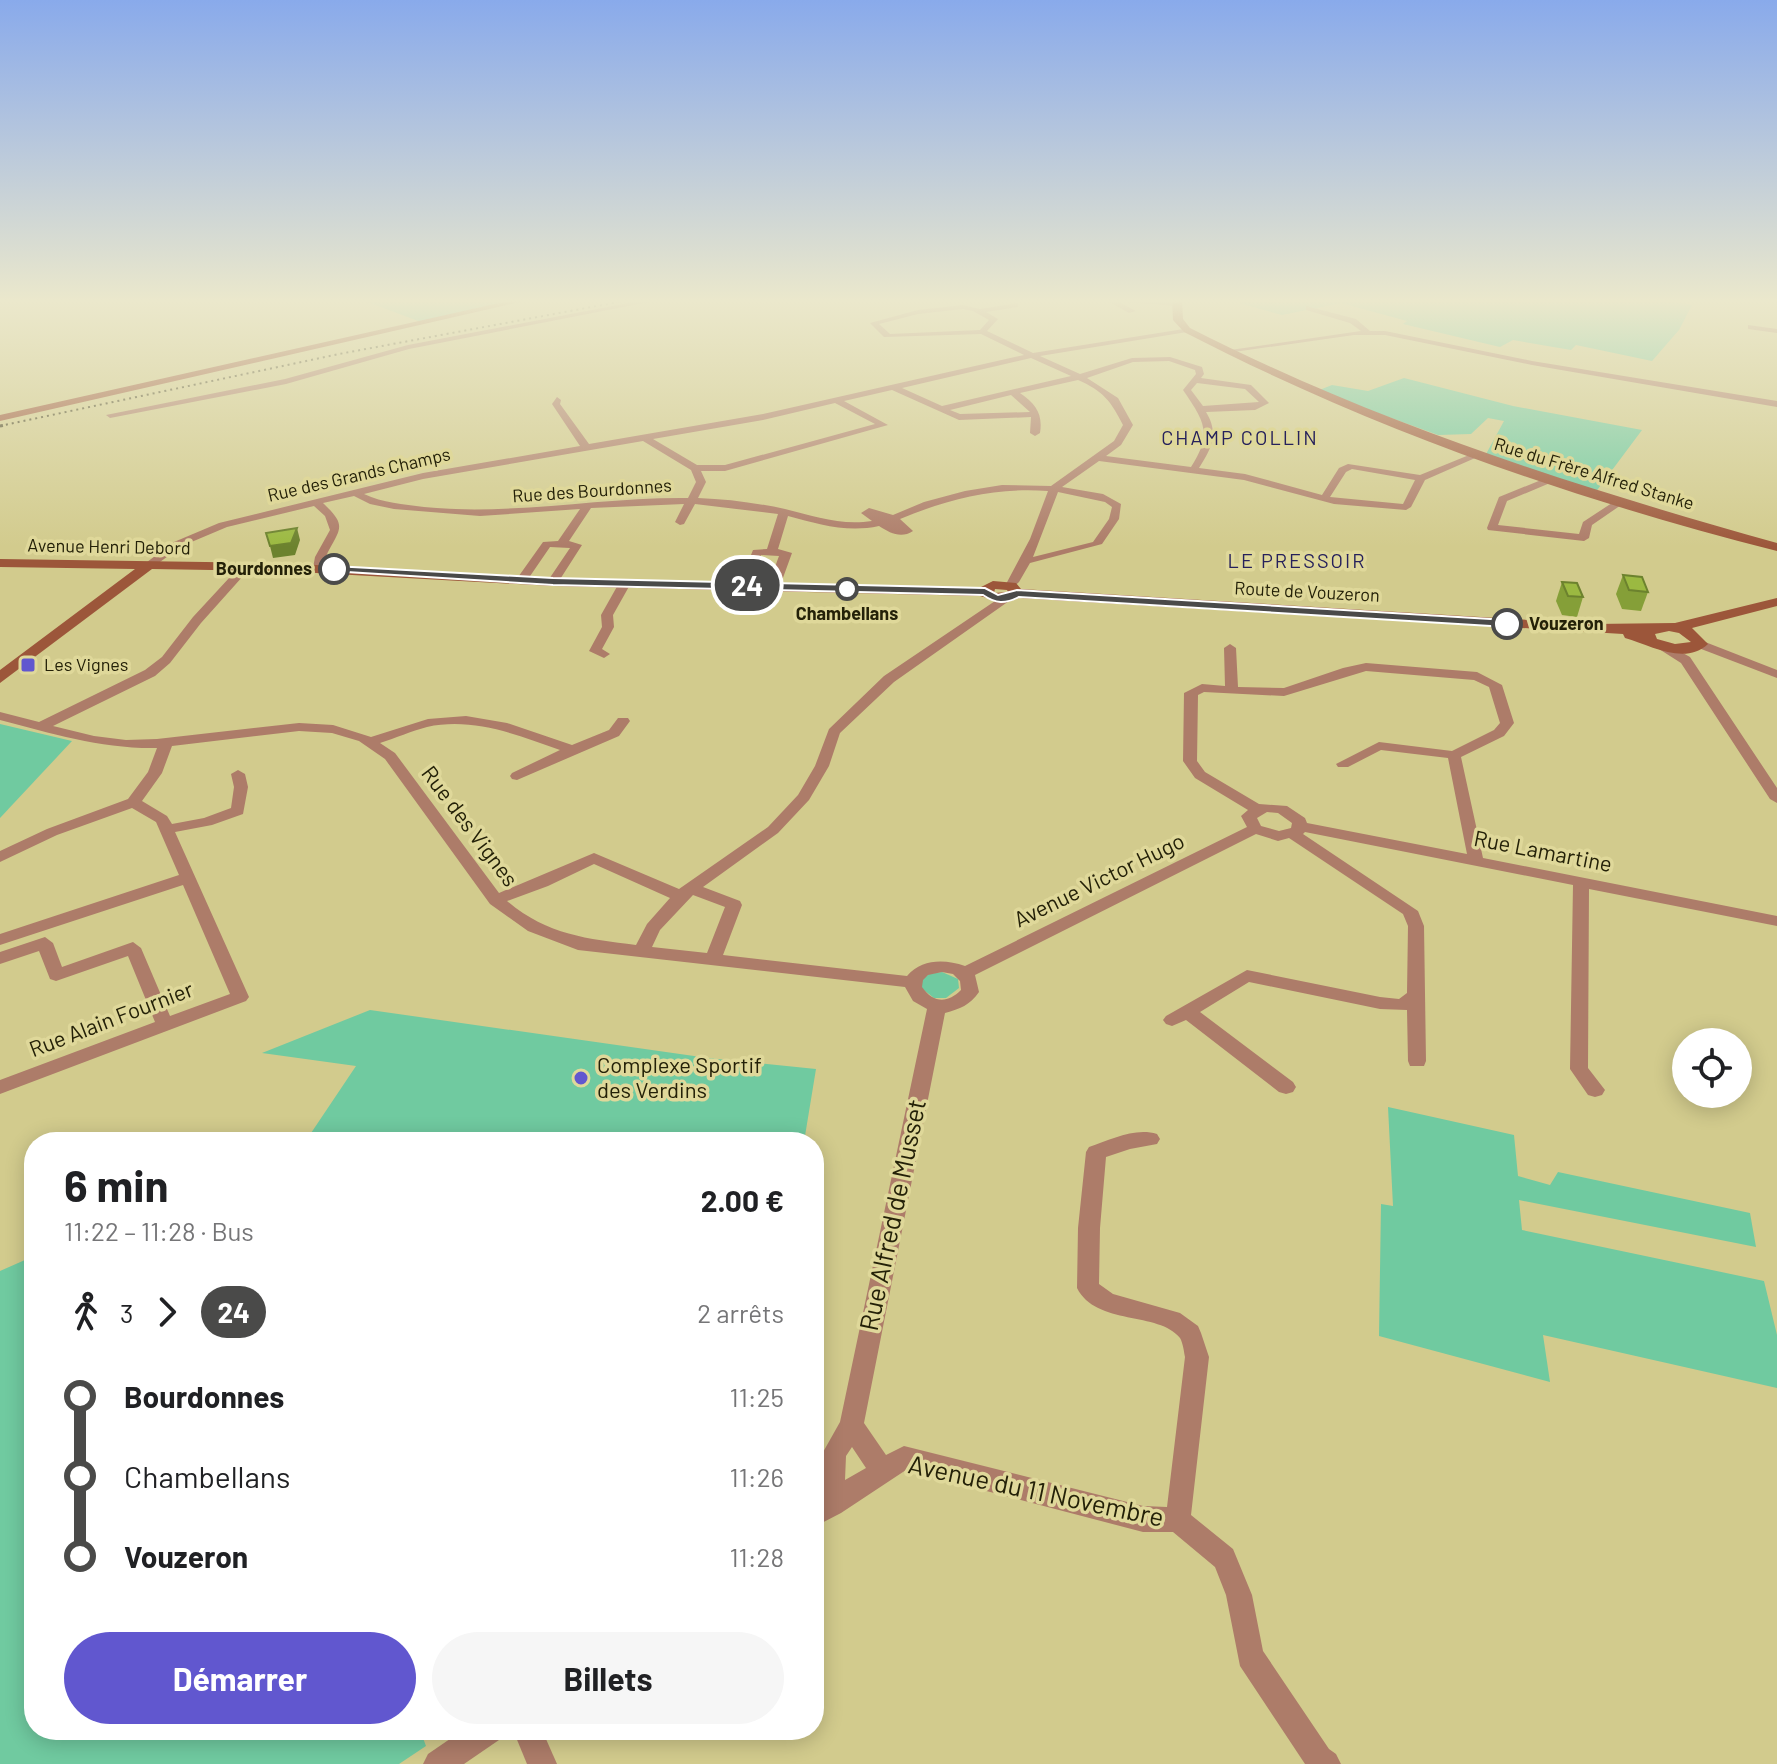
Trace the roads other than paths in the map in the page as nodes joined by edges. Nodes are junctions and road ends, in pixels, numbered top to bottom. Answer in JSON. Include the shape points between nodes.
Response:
{"nodes":[{"id":1,"x":158,"y":382,"type":"edge"},
{"id":2,"x":279,"y":382,"type":"edge"},
{"id":3,"x":914,"y":382,"type":"edge"},
{"id":4,"x":1054,"y":382,"type":"edge"},
{"id":5,"x":1088,"y":382,"type":"edge"},
{"id":6,"x":1193,"y":382,"type":"edge"},
{"id":7,"x":1213,"y":382,"type":"edge"},
{"id":8,"x":1292,"y":382,"type":"edge"},
{"id":9,"x":1649,"y":382,"type":"edge"},
{"id":10,"x":893,"y":387,"type":"junction"},
{"id":11,"x":1013,"y":393,"type":"junction"},
{"id":12,"x":557,"y":400,"type":"dead end"},
{"id":13,"x":835,"y":400,"type":"junction"},
{"id":14,"x":1777,"y":404,"type":"edge"},
{"id":15,"x":941,"y":409,"type":"junction"},
{"id":16,"x":1203,"y":409,"type":"junction"},
{"id":17,"x":1036,"y":414,"type":"junction"},
{"id":18,"x":110,"y":415,"type":"dead end"},
{"id":19,"x":0,"y":418,"type":"edge"},
{"id":20,"x":1035,"y":433,"type":"dead end"},
{"id":21,"x":646,"y":439,"type":"junction"},
{"id":22,"x":587,"y":449,"type":"junction"},
{"id":23,"x":1476,"y":451,"type":"junction"},
{"id":24,"x":1100,"y":458,"type":"junction"},
{"id":25,"x":695,"y":468,"type":"junction"},
{"id":26,"x":725,"y":468,"type":"junction"},
{"id":27,"x":1194,"y":469,"type":"junction"},
{"id":28,"x":1421,"y":478,"type":"junction"},
{"id":29,"x":1546,"y":481,"type":"junction"},
{"id":30,"x":701,"y":482,"type":"junction"},
{"id":31,"x":1054,"y":488,"type":"junction"},
{"id":32,"x":356,"y":493,"type":"junction"},
{"id":33,"x":1324,"y":499,"type":"junction"},
{"id":34,"x":691,"y":501,"type":"junction"},
{"id":35,"x":316,"y":502,"type":"junction"},
{"id":36,"x":1619,"y":503,"type":"junction"},
{"id":37,"x":587,"y":506,"type":"junction"},
{"id":38,"x":784,"y":512,"type":"junction"},
{"id":39,"x":895,"y":520,"type":"junction"},
{"id":40,"x":680,"y":522,"type":"dead end"},
{"id":41,"x":880,"y":524,"type":"junction"},
{"id":42,"x":562,"y":544,"type":"junction"},
{"id":43,"x":1777,"y":547,"type":"edge"},
{"id":44,"x":771,"y":553,"type":"junction"},
{"id":45,"x":1024,"y":560,"type":"junction"},
{"id":46,"x":0,"y":563,"type":"edge"},
{"id":47,"x":149,"y":565,"type":"junction"},
{"id":48,"x":246,"y":566,"type":"junction"},
{"id":49,"x":319,"y":568,"type":"junction"},
{"id":50,"x":522,"y":580,"type":"junction"},
{"id":51,"x":553,"y":582,"type":"junction"},
{"id":52,"x":625,"y":583,"type":"junction"},
{"id":53,"x":745,"y":585,"type":"junction"},
{"id":54,"x":774,"y":586,"type":"junction"},
{"id":55,"x":1011,"y":593,"type":"junction"},
{"id":56,"x":1777,"y":602,"type":"edge"},
{"id":57,"x":1704,"y":621,"type":"junction"},
{"id":58,"x":1674,"y":627,"type":"junction"},
{"id":59,"x":1654,"y":638,"type":"junction"},
{"id":60,"x":1692,"y":647,"type":"junction"},
{"id":61,"x":1230,"y":648,"type":"dead end"},
{"id":62,"x":604,"y":654,"type":"dead end"},
{"id":63,"x":1777,"y":674,"type":"edge"},
{"id":64,"x":0,"y":678,"type":"edge"},
{"id":65,"x":1232,"y":689,"type":"junction"},
{"id":66,"x":0,"y":716,"type":"edge"},
{"id":67,"x":623,"y":721,"type":"dead end"},
{"id":68,"x":42,"y":726,"type":"junction"},
{"id":69,"x":369,"y":742,"type":"junction"},
{"id":70,"x":166,"y":743,"type":"junction"},
{"id":71,"x":572,"y":750,"type":"junction"},
{"id":72,"x":1454,"y":755,"type":"junction"},
{"id":73,"x":1343,"y":764,"type":"dead end"},
{"id":74,"x":238,"y":774,"type":"dead end"},
{"id":75,"x":517,"y":776,"type":"dead end"},
{"id":76,"x":1777,"y":799,"type":"edge"},
{"id":77,"x":133,"y":802,"type":"junction"},
{"id":78,"x":1257,"y":809,"type":"junction"},
{"id":79,"x":166,"y":829,"type":"junction"},
{"id":80,"x":1255,"y":829,"type":"junction"},
{"id":81,"x":1297,"y":830,"type":"junction"},
{"id":82,"x":0,"y":857,"type":"edge"},
{"id":83,"x":1476,"y":860,"type":"junction"},
{"id":84,"x":187,"y":878,"type":"junction"},
{"id":85,"x":1581,"y":882,"type":"junction"},
{"id":86,"x":685,"y":892,"type":"junction"},
{"id":87,"x":496,"y":900,"type":"junction"},
{"id":88,"x":1777,"y":921,"type":"edge"},
{"id":89,"x":42,"y":935,"type":"junction"},
{"id":90,"x":0,"y":940,"type":"edge"},
{"id":91,"x":641,"y":952,"type":"junction"},
{"id":92,"x":0,"y":958,"type":"edge"},
{"id":93,"x":713,"y":959,"type":"junction"},
{"id":94,"x":964,"y":973,"type":"junction"},
{"id":95,"x":912,"y":982,"type":"junction"},
{"id":96,"x":1416,"y":996,"type":"junction"},
{"id":97,"x":937,"y":1006,"type":"junction"},
{"id":98,"x":165,"y":1025,"type":"junction"},
{"id":99,"x":1417,"y":1061,"type":"dead end"},
{"id":100,"x":0,"y":1087,"type":"edge"},
{"id":101,"x":1286,"y":1087,"type":"dead end"},
{"id":102,"x":1595,"y":1090,"type":"dead end"},
{"id":103,"x":1150,"y":1139,"type":"dead end"},
{"id":104,"x":851,"y":1425,"type":"junction"},
{"id":105,"x":882,"y":1471,"type":"junction"},
{"id":106,"x":824,"y":1504,"type":"edge"},
{"id":107,"x":824,"y":1508,"type":"edge"},
{"id":108,"x":1178,"y":1520,"type":"junction"},
{"id":109,"x":474,"y":1740,"type":"edge"},
{"id":110,"x":531,"y":1740,"type":"edge"},
{"id":111,"x":438,"y":1764,"type":"edge"},
{"id":112,"x":542,"y":1764,"type":"edge"},
{"id":113,"x":1326,"y":1764,"type":"edge"}],
"edges":[{"from":1,"to":19,"type":"street"},
{"from":2,"to":18,"type":"street"},
{"from":3,"to":10,"type":"street","name":"Rue des Grands Champs"},
{"from":4,"to":11,"type":"street"},
{"from":5,"to":24,"type":"street","via":[[1115,400],[1127,418],[1124,437]]},
{"from":6,"to":16,"type":"street","via":[[1187,390]]},
{"from":7,"to":16,"type":"street","via":[[1248,387],[1265,403]]},
{"from":8,"to":23,"type":"street","name":"Rue du Frère Alfred Stanke","via":[[1330,401]]},
{"from":9,"to":14,"type":"street"},
{"from":10,"to":13,"type":"street","name":"Rue des Grands Champs"},
{"from":10,"to":15,"type":"street"},
{"from":11,"to":15,"type":"street"},
{"from":11,"to":17,"type":"street"},
{"from":12,"to":22,"type":"street"},
{"from":13,"to":21,"type":"street","name":"Rue des Grands Champs"},
{"from":13,"to":26,"type":"street","via":[[883,425]]},
{"from":15,"to":17,"type":"street","via":[[959,417]]},
{"from":16,"to":27,"type":"street","via":[[1210,439]]},
{"from":17,"to":20,"type":"street"},
{"from":21,"to":22,"type":"street","name":"Rue des Grands Champs"},
{"from":21,"to":25,"type":"street"},
{"from":22,"to":32,"type":"street","name":"Rue des Grands Champs","via":[[438,473]]},
{"from":23,"to":28,"type":"street"},
{"from":23,"to":29,"type":"street","name":"Rue du Frère Alfred Stanke"},
{"from":24,"to":27,"type":"street"},
{"from":24,"to":31,"type":"street"},
{"from":25,"to":26,"type":"street"},
{"from":25,"to":30,"type":"street"},
{"from":26,"to":30,"type":"street"},
{"from":27,"to":33,"type":"street","via":[[1266,481]]},
{"from":28,"to":33,"type":"street","via":[[1351,466],[1342,470]]},
{"from":28,"to":33,"type":"street","via":[[1406,507]]},
{"from":29,"to":36,"type":"street","name":"Rue du Frère Alfred Stanke"},
{"from":29,"to":36,"type":"street","via":[[1503,499],[1492,528],[1584,538],[1587,524]]},
{"from":30,"to":34,"type":"street"},
{"from":31,"to":39,"type":"street","name":"Rue des Bourdonnes","via":[[966,494],[927,504]]},
{"from":31,"to":45,"type":"street","via":[[1048,514]]},
{"from":31,"to":45,"type":"street","name":"Rue des Bourdonnes","via":[[1114,502],[1114,519],[1097,544]]},
{"from":32,"to":35,"type":"street","name":"Rue des Grands Champs"},
{"from":32,"to":37,"type":"street","name":"Rue des Bourdonnes","via":[[402,507],[455,514]]},
{"from":34,"to":37,"type":"street","name":"Rue des Bourdonnes"},
{"from":34,"to":38,"type":"street","name":"Rue des Bourdonnes"},
{"from":34,"to":40,"type":"street"},
{"from":35,"to":47,"type":"street","name":"Rue des Grands Champs","via":[[208,530]]},
{"from":35,"to":49,"type":"street","via":[[337,529]]},
{"from":36,"to":43,"type":"street","name":"Rue du Frère Alfred Stanke"},
{"from":37,"to":42,"type":"street"},
{"from":38,"to":41,"type":"street","name":"Rue des Bourdonnes","via":[[832,524]]},
{"from":38,"to":44,"type":"street"},
{"from":39,"to":41,"type":"street","name":"Rue des Bourdonnes","via":[[908,531],[898,533]]},
{"from":39,"to":41,"type":"street","name":"Rue des Bourdonnes","via":[[877,511],[867,513]]},
{"from":42,"to":50,"type":"street","via":[[547,544]]},
{"from":42,"to":51,"type":"street","via":[[577,545]]},
{"from":44,"to":53,"type":"street","via":[[757,552]]},
{"from":44,"to":54,"type":"street","via":[[786,553]]},
{"from":45,"to":55,"type":"street"},
{"from":46,"to":47,"type":"street","name":"Avenue Henri Debord"},
{"from":47,"to":48,"type":"street","name":"Avenue Henri Debord"},
{"from":47,"to":64,"type":"street"},
{"from":48,"to":49,"type":"street","name":"Avenue Henri Debord"},
{"from":48,"to":68,"type":"street","via":[[150,673]]},
{"from":49,"to":50,"type":"street","name":"Avenue Henri Debord"},
{"from":50,"to":51,"type":"street","name":"Avenue Henri Debord"},
{"from":51,"to":52,"type":"street","name":"Avenue Henri Debord"},
{"from":52,"to":53,"type":"street","name":"Avenue Henri Debord"},
{"from":52,"to":62,"type":"street","via":[[595,651]]},
{"from":53,"to":54,"type":"street","name":"Avenue Henri Debord"},
{"from":54,"to":55,"type":"street","name":"Avenue Henri Debord","via":[[985,592],[993,585]]},
{"from":55,"to":59,"type":"street","name":"Route de Vouzeron","via":[[1594,629]]},
{"from":55,"to":86,"type":"street","via":[[889,679],[834,732],[806,795],[787,817]]},
{"from":56,"to":57,"type":"street"},
{"from":57,"to":58,"type":"street"},
{"from":57,"to":60,"type":"street"},
{"from":58,"to":59,"type":"street"},
{"from":58,"to":60,"type":"street"},
{"from":59,"to":60,"type":"street"},
{"from":60,"to":63,"type":"street"},
{"from":60,"to":76,"type":"street"},
{"from":61,"to":65,"type":"street"},
{"from":65,"to":72,"type":"street","via":[[1296,690],[1350,668],[1366,667],[1477,676],[1495,685],[1507,723],[1499,733]]},
{"from":65,"to":78,"type":"street","via":[[1191,693],[1190,761],[1200,775]]},
{"from":66,"to":68,"type":"street","name":"Rue des Vignes"},
{"from":67,"to":71,"type":"street","via":[[614,733]]},
{"from":68,"to":70,"type":"street","name":"Rue des Vignes","via":[[128,745]]},
{"from":69,"to":70,"type":"street","name":"Rue des Vignes","via":[[337,731],[296,727]]},
{"from":69,"to":71,"type":"street","via":[[428,723],[469,720],[494,723]]},
{"from":69,"to":87,"type":"street","name":"Rue des Vignes","via":[[396,763]]},
{"from":70,"to":77,"type":"street","via":[[155,773]]},
{"from":71,"to":75,"type":"street"},
{"from":72,"to":73,"type":"street","via":[[1379,746]]},
{"from":72,"to":83,"type":"street"},
{"from":74,"to":79,"type":"street","via":[[238,811]]},
{"from":77,"to":79,"type":"street","via":[[162,819]]},
{"from":77,"to":82,"type":"street"},
{"from":78,"to":80,"type":"street","via":[[1249,816]]},
{"from":78,"to":81,"type":"street","via":[[1282,809],[1296,816]]},
{"from":79,"to":84,"type":"street"},
{"from":80,"to":81,"type":"street","via":[[1278,836]]},
{"from":80,"to":94,"type":"street","name":"Avenue Victor Hugo"},
{"from":81,"to":83,"type":"street","name":"Rue Lamartine"},
{"from":81,"to":96,"type":"street","via":[[1410,911],[1416,926]]},
{"from":83,"to":85,"type":"street","name":"Rue Lamartine"},
{"from":84,"to":89,"type":"street"},
{"from":84,"to":98,"type":"street","name":"Rue Alain Fournier","via":[[240,997]]},
{"from":85,"to":88,"type":"street","name":"Rue Lamartine"},
{"from":85,"to":102,"type":"street","via":[[1579,1069]]},
{"from":86,"to":87,"type":"street","via":[[594,858]]},
{"from":86,"to":91,"type":"street","via":[[658,921]]},
{"from":86,"to":93,"type":"street","via":[[734,905]]},
{"from":87,"to":91,"type":"street","name":"Rue des Vignes","via":[[539,931],[578,944]]},
{"from":89,"to":90,"type":"street"},
{"from":89,"to":92,"type":"street"},
{"from":89,"to":98,"type":"street","via":[[56,975],[133,948]]},
{"from":91,"to":93,"type":"street","name":"Rue des Vignes"},
{"from":93,"to":95,"type":"street","name":"Rue des Vignes"},
{"from":94,"to":95,"type":"street","via":[[934,966]]},
{"from":94,"to":97,"type":"street","via":[[971,985],[966,998]]},
{"from":95,"to":97,"type":"street","via":[[920,999]]},
{"from":96,"to":99,"type":"street"},
{"from":96,"to":101,"type":"street","via":[[1402,1005],[1380,1003],[1247,976],[1180,1016]]},
{"from":97,"to":104,"type":"street","name":"Rue Alfred de Musset"},
{"from":98,"to":100,"type":"street","name":"Rue Alain Fournier"},
{"from":103,"to":108,"type":"street","via":[[1096,1152],[1088,1288],[1106,1302],[1172,1320],[1190,1333],[1197,1357]]},
{"from":104,"to":105,"type":"street"},
{"from":104,"to":106,"type":"street","name":"Rue Alfred de Musset","via":[[834,1454]]},
{"from":105,"to":107,"type":"street","name":"Avenue du 11 Novembre"},
{"from":105,"to":108,"type":"street","name":"Avenue du 11 Novembre","via":[[904,1458],[1143,1519]]},
{"from":108,"to":113,"type":"street","via":[[1224,1558],[1239,1595],[1250,1656]]},
{"from":109,"to":111,"type":"street"},
{"from":110,"to":112,"type":"street"}]}
